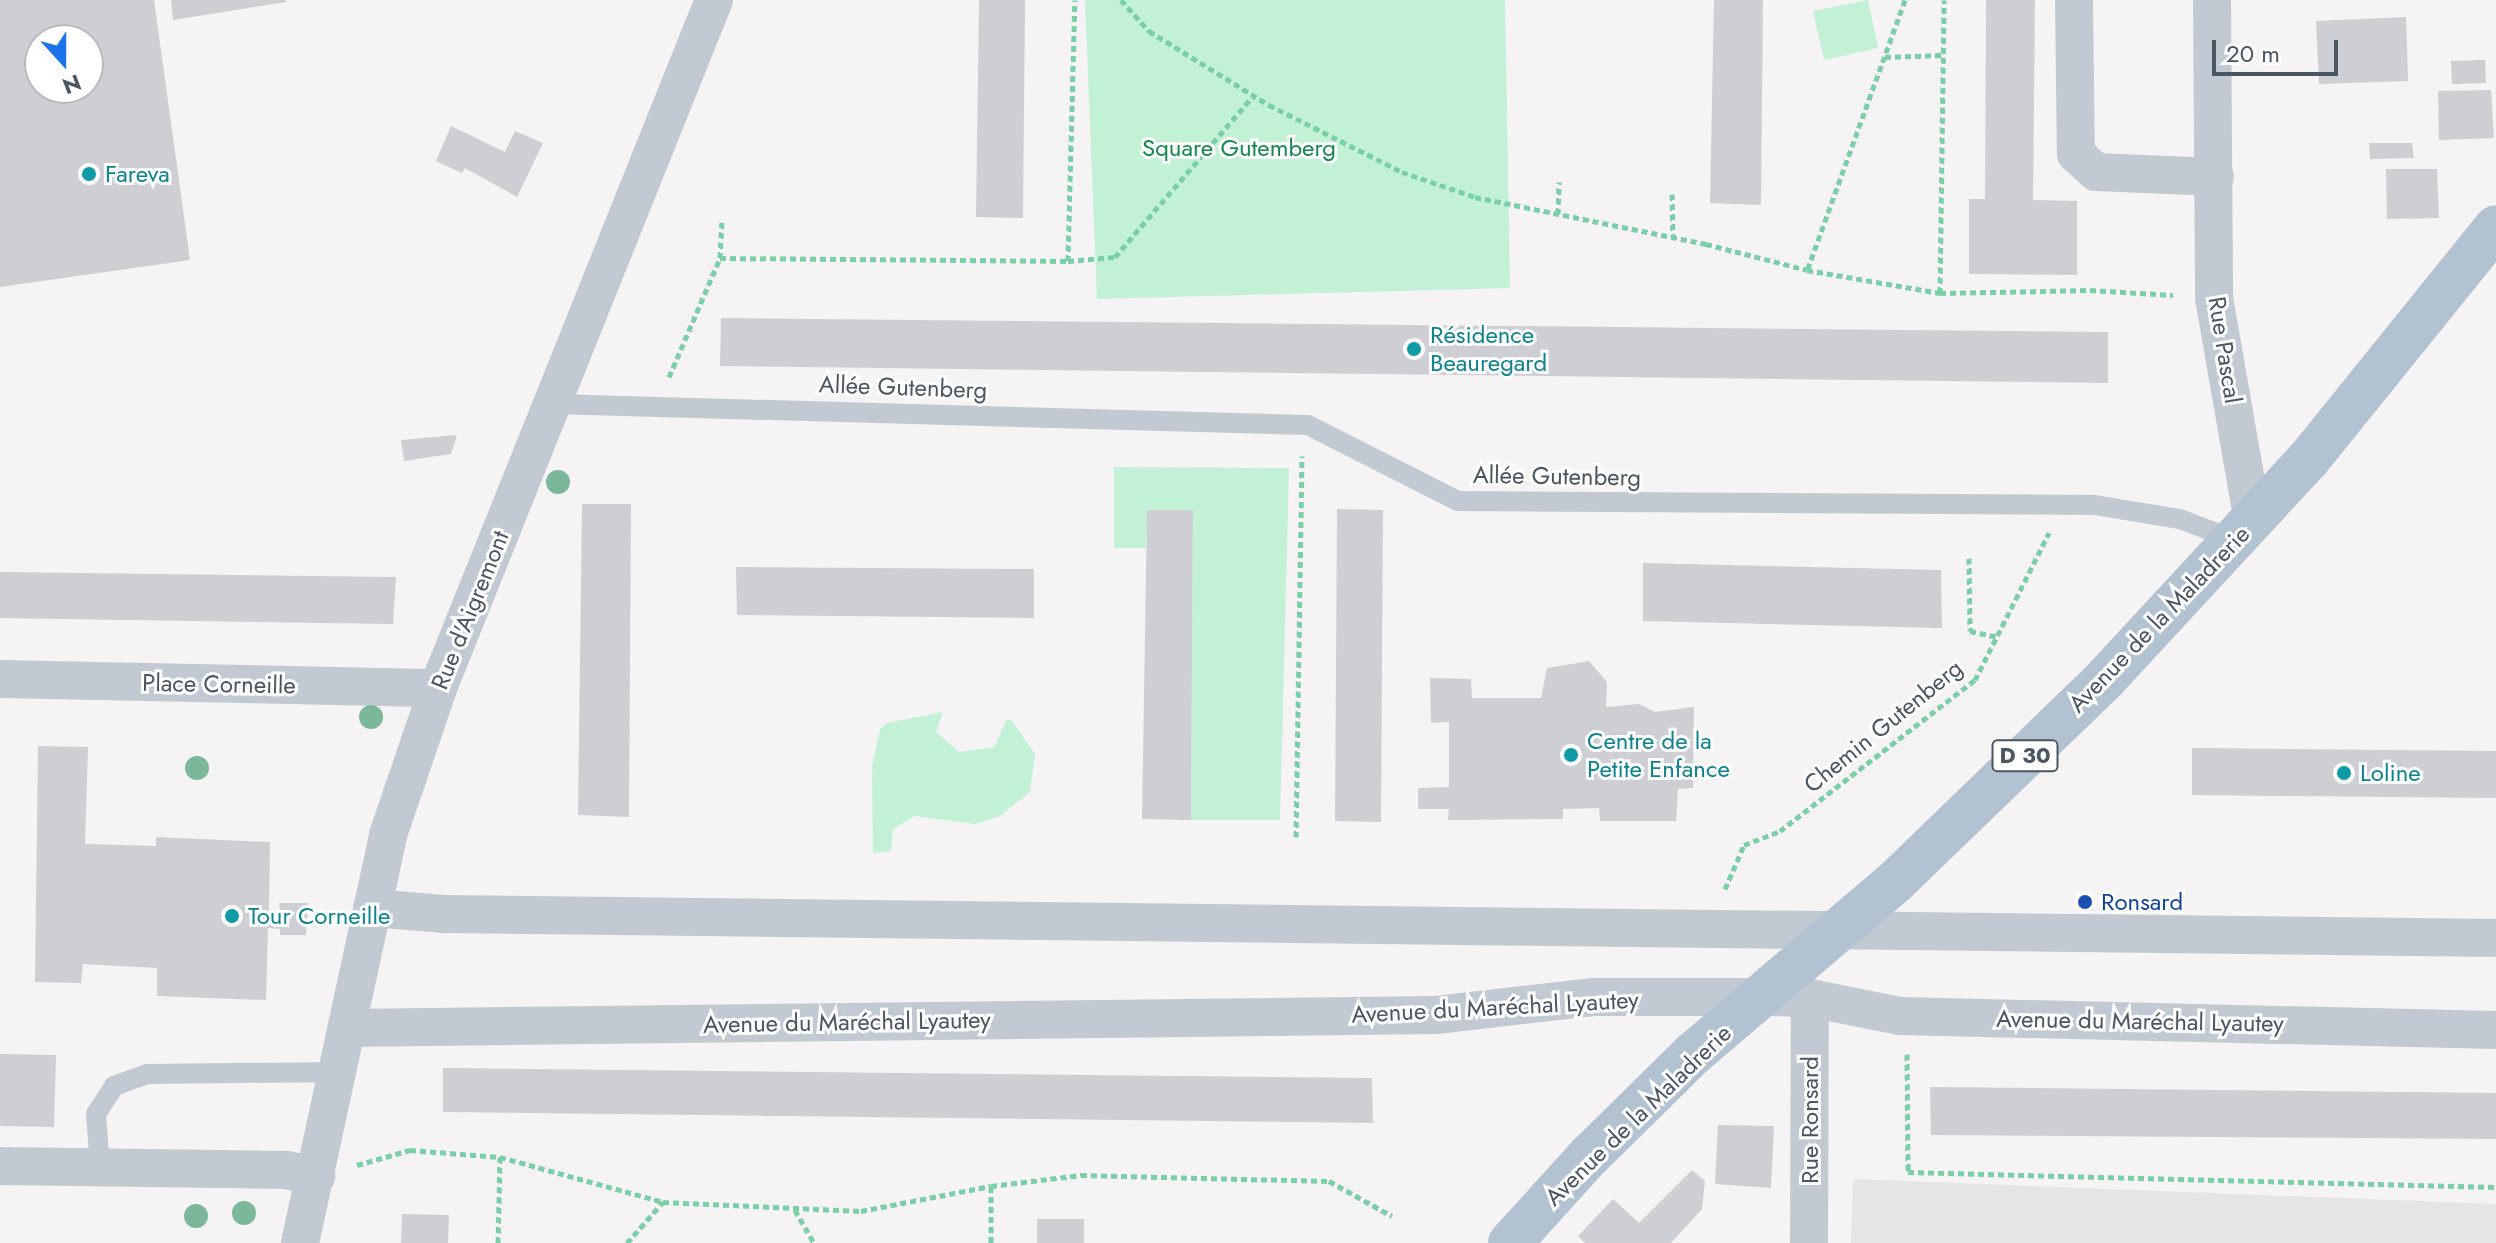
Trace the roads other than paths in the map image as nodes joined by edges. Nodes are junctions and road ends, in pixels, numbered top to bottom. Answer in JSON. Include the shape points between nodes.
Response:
{"nodes":[{"id":1,"x":714,"y":0,"type":"edge"},
{"id":2,"x":2074,"y":0,"type":"edge"},
{"id":3,"x":2212,"y":0,"type":"edge"},
{"id":4,"x":2215,"y":177,"type":"junction"},
{"id":5,"x":2496,"y":227,"type":"edge"},
{"id":6,"x":552,"y":404,"type":"junction"},
{"id":7,"x":2245,"y":532,"type":"junction"},
{"id":8,"x":0,"y":679,"type":"edge"},
{"id":9,"x":438,"y":688,"type":"junction"},
{"id":10,"x":372,"y":908,"type":"junction"},
{"id":11,"x":1840,"y":929,"type":"junction"},
{"id":12,"x":2496,"y":938,"type":"edge"},
{"id":13,"x":1766,"y":997,"type":"junction"},
{"id":14,"x":1810,"y":998,"type":"junction"},
{"id":15,"x":347,"y":1028,"type":"junction"},
{"id":16,"x":2496,"y":1030,"type":"edge"},
{"id":17,"x":338,"y":1072,"type":"junction"},
{"id":18,"x":0,"y":1166,"type":"edge"},
{"id":19,"x":100,"y":1167,"type":"junction"},
{"id":20,"x":316,"y":1176,"type":"junction"},
{"id":21,"x":300,"y":1243,"type":"edge"},
{"id":22,"x":1510,"y":1243,"type":"edge"},
{"id":23,"x":1809,"y":1243,"type":"edge"}],
"edges":[{"from":1,"to":6,"type":"street","name":"Rue d'Aigremont"},
{"from":2,"to":4,"type":"street","via":[[2076,154],[2096,172]]},
{"from":3,"to":4,"type":"street","name":"Rue Pascal"},
{"from":4,"to":7,"type":"street","name":"Rue Pascal","via":[[2214,298]]},
{"from":5,"to":7,"type":"main road","name":"Avenue de la Maladrerie","number":"D 30"},
{"from":6,"to":7,"type":"lane","name":"Allée Gutenberg","via":[[1308,425],[1458,501],[2095,505]]},
{"from":6,"to":9,"type":"street","name":"Rue d'Aigremont"},
{"from":7,"to":11,"type":"main road","name":"Avenue de la Maladrerie","number":"D 30","via":[[2104,680]]},
{"from":8,"to":9,"type":"street","name":"Place Corneille"},
{"from":9,"to":10,"type":"street","name":"Rue d'Aigremont","via":[[388,835]]},
{"from":10,"to":11,"type":"street","via":[[443,914]]},
{"from":10,"to":15,"type":"street","name":"Rue d'Aigremont"},
{"from":11,"to":12,"type":"street"},
{"from":11,"to":13,"type":"main road","name":"Avenue de la Maladrerie","number":"D 30"},
{"from":13,"to":14,"type":"street","name":"Avenue du Maréchal Lyautey"},
{"from":13,"to":15,"type":"street","name":"Avenue du Maréchal Lyautey","via":[[1594,997],[1436,1015]]},
{"from":13,"to":22,"type":"main road","name":"Avenue de la Maladrerie","number":"D 30","via":[[1685,1063]]},
{"from":14,"to":16,"type":"street","name":"Avenue du Maréchal Lyautey","via":[[1900,1016]]},
{"from":14,"to":23,"type":"street","name":"Rue Ronsard"},
{"from":15,"to":17,"type":"street","name":"Rue d'Aigremont"},
{"from":17,"to":19,"type":"lane","via":[[147,1074],[114,1086],[96,1114]]},
{"from":17,"to":20,"type":"street","name":"Rue d'Aigremont"},
{"from":18,"to":19,"type":"street"},
{"from":19,"to":20,"type":"street","via":[[286,1170]]},
{"from":20,"to":21,"type":"street","name":"Rue d'Aigremont"}]}
